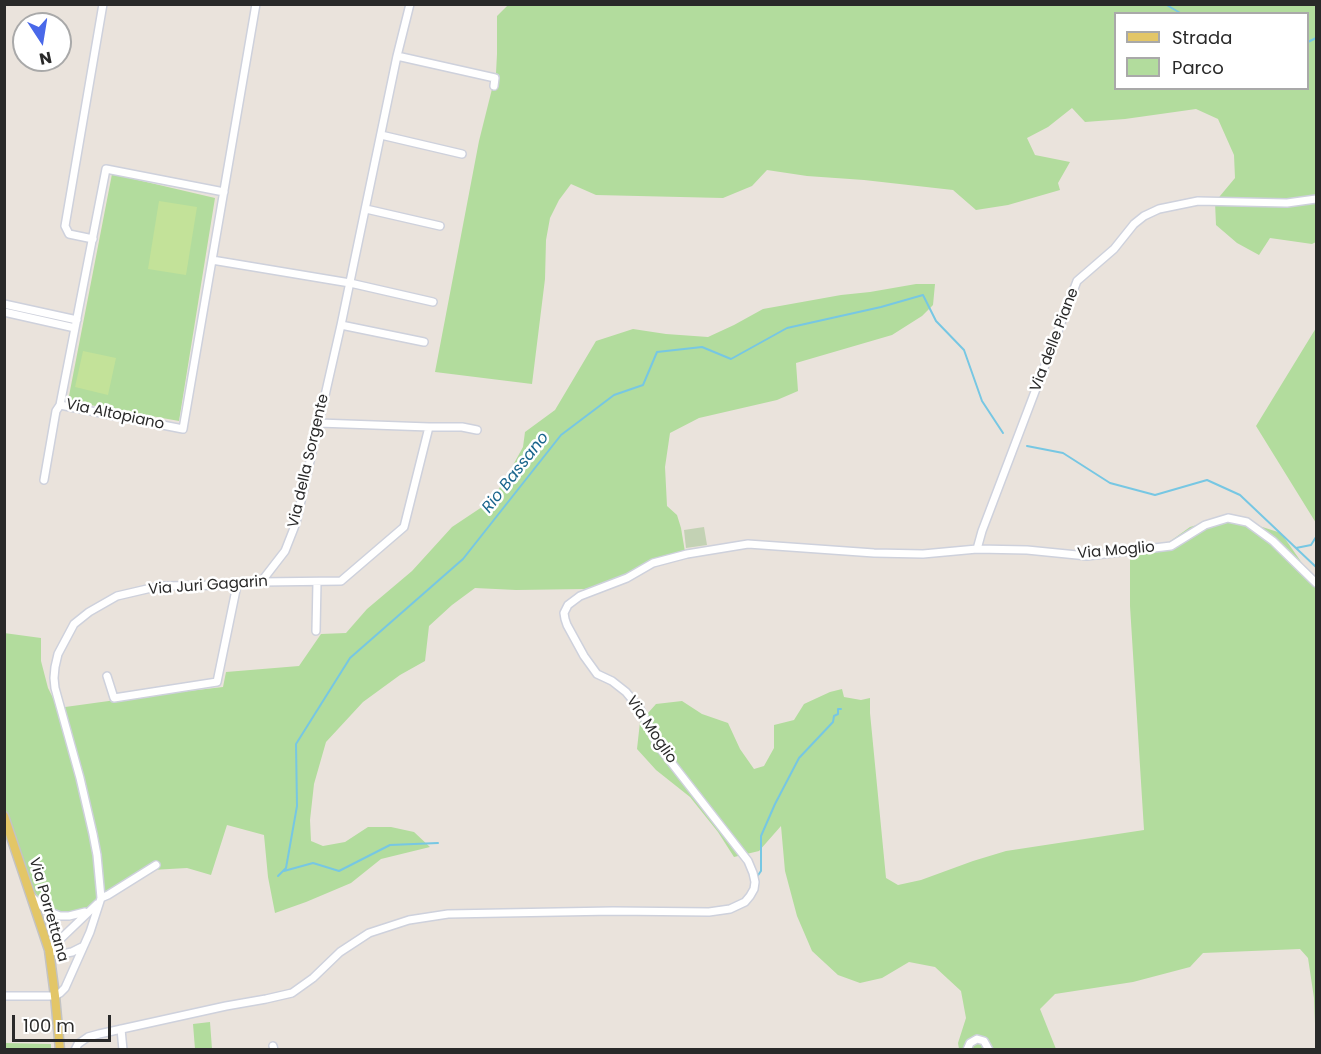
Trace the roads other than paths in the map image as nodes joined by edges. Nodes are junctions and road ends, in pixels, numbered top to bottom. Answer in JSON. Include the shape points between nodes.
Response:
{"nodes":[{"id":1,"x":103,"y":4,"type":"edge"},
{"id":2,"x":256,"y":4,"type":"edge"},
{"id":3,"x":410,"y":4,"type":"edge"},
{"id":4,"x":397,"y":56,"type":"junction"},
{"id":5,"x":494,"y":86,"type":"dead end"},
{"id":6,"x":381,"y":135,"type":"junction"},
{"id":7,"x":462,"y":154,"type":"dead end"},
{"id":8,"x":224,"y":192,"type":"junction"},
{"id":9,"x":1317,"y":199,"type":"edge"},
{"id":10,"x":366,"y":209,"type":"junction"},
{"id":11,"x":440,"y":226,"type":"dead end"},
{"id":12,"x":93,"y":239,"type":"junction"},
{"id":13,"x":212,"y":260,"type":"junction"},
{"id":14,"x":350,"y":283,"type":"junction"},
{"id":15,"x":433,"y":302,"type":"dead end"},
{"id":16,"x":4,"y":304,"type":"edge"},
{"id":17,"x":4,"y":312,"type":"edge"},
{"id":18,"x":77,"y":320,"type":"junction"},
{"id":19,"x":341,"y":326,"type":"junction"},
{"id":20,"x":75,"y":328,"type":"junction"},
{"id":21,"x":423,"y":342,"type":"dead end"},
{"id":22,"x":60,"y":405,"type":"junction"},
{"id":23,"x":319,"y":423,"type":"junction"},
{"id":24,"x":429,"y":427,"type":"junction"},
{"id":25,"x":477,"y":430,"type":"dead end"},
{"id":26,"x":44,"y":480,"type":"dead end"},
{"id":27,"x":977,"y":549,"type":"junction"},
{"id":28,"x":261,"y":582,"type":"junction"},
{"id":29,"x":317,"y":582,"type":"junction"},
{"id":30,"x":1317,"y":583,"type":"edge"},
{"id":31,"x":237,"y":585,"type":"junction"},
{"id":32,"x":316,"y":631,"type":"dead end"},
{"id":33,"x":107,"y":676,"type":"dead end"},
{"id":34,"x":4,"y":816,"type":"edge"},
{"id":35,"x":156,"y":864,"type":"dead end"},
{"id":36,"x":32,"y":897,"type":"junction"},
{"id":37,"x":100,"y":900,"type":"junction"},
{"id":38,"x":90,"y":910,"type":"junction"},
{"id":39,"x":82,"y":947,"type":"junction"},
{"id":40,"x":49,"y":950,"type":"junction"},
{"id":41,"x":62,"y":954,"type":"junction"},
{"id":42,"x":74,"y":966,"type":"junction"},
{"id":43,"x":4,"y":996,"type":"edge"},
{"id":44,"x":55,"y":996,"type":"junction"},
{"id":45,"x":121,"y":1029,"type":"junction"},
{"id":46,"x":60,"y":1050,"type":"edge"},
{"id":47,"x":75,"y":1050,"type":"edge"},
{"id":48,"x":123,"y":1050,"type":"edge"},
{"id":49,"x":967,"y":1050,"type":"edge"},
{"id":50,"x":989,"y":1050,"type":"edge"}],
"edges":[{"from":1,"to":12,"type":"street","via":[[65,226],[69,234]]},
{"from":2,"to":8,"type":"street","name":"Via Altopiano"},
{"from":3,"to":4,"type":"street"},
{"from":4,"to":5,"type":"street","via":[[495,78]]},
{"from":4,"to":6,"type":"street"},
{"from":6,"to":7,"type":"street"},
{"from":6,"to":10,"type":"street"},
{"from":8,"to":12,"type":"street","name":"Via Altopiano","via":[[106,169]]},
{"from":8,"to":13,"type":"street","name":"Via Altopiano"},
{"from":9,"to":27,"type":"street","name":"Via delle Piane","via":[[1287,203],[1198,201],[1159,209],[1134,224],[1114,249],[1077,281]]},
{"from":10,"to":11,"type":"street"},
{"from":10,"to":14,"type":"street"},
{"from":12,"to":18,"type":"street","name":"Via Altopiano"},
{"from":13,"to":14,"type":"street"},
{"from":13,"to":22,"type":"street","name":"Via Altopiano","via":[[183,429]]},
{"from":14,"to":15,"type":"street"},
{"from":14,"to":19,"type":"street"},
{"from":16,"to":18,"type":"street"},
{"from":17,"to":20,"type":"street"},
{"from":18,"to":20,"type":"street","name":"Via Altopiano"},
{"from":19,"to":21,"type":"street"},
{"from":19,"to":23,"type":"street","name":"Via della Sorgente"},
{"from":20,"to":22,"type":"street","name":"Via Altopiano"},
{"from":22,"to":26,"type":"street"},
{"from":23,"to":24,"type":"street"},
{"from":23,"to":28,"type":"street","name":"Via della Sorgente","via":[[296,523],[285,551]]},
{"from":24,"to":25,"type":"street"},
{"from":24,"to":29,"type":"street","name":"Via Juri Gagarin","via":[[404,527],[341,581]]},
{"from":27,"to":30,"type":"street","name":"Via Moglio","via":[[1087,556],[1171,546],[1205,525],[1228,518],[1247,522]]},
{"from":27,"to":45,"type":"street","name":"Via Moglio","via":[[874,554],[748,544],[653,563],[568,605],[564,613],[567,625],[584,656],[597,674],[626,692],[640,709],[660,747],[748,861],[754,889],[745,902],[710,912],[448,914],[409,920],[369,933],[292,993]]},
{"from":28,"to":29,"type":"street","name":"Via Juri Gagarin"},
{"from":28,"to":31,"type":"street","name":"Via Juri Gagarin"},
{"from":29,"to":32,"type":"street"},
{"from":31,"to":33,"type":"street","via":[[217,682],[114,698]]},
{"from":31,"to":37,"type":"street","name":"Via Juri Gagarin","via":[[160,586],[117,596],[74,624],[58,654],[55,688],[93,834]]},
{"from":34,"to":36,"type":"main road","name":"Via Porrettana"},
{"from":35,"to":37,"type":"street"},
{"from":36,"to":38,"type":"street","via":[[47,911],[60,916]]},
{"from":36,"to":40,"type":"main road","name":"Via Porrettana"},
{"from":37,"to":38,"type":"street"},
{"from":37,"to":39,"type":"street","name":"Via Juri Gagarin"},
{"from":38,"to":40,"type":"street"},
{"from":39,"to":41,"type":"street"},
{"from":39,"to":42,"type":"street","name":"Via Juri Gagarin"},
{"from":40,"to":41,"type":"street"},
{"from":40,"to":44,"type":"main road","name":"Via Porrettana"},
{"from":41,"to":42,"type":"street"},
{"from":42,"to":44,"type":"street","name":"Via Juri Gagarin","via":[[65,988]]},
{"from":43,"to":44,"type":"street"},
{"from":44,"to":46,"type":"main road","name":"Via Porrettana"},
{"from":45,"to":47,"type":"street","name":"Via Moglio","via":[[87,1037]]},
{"from":45,"to":48,"type":"street"},
{"from":49,"to":50,"type":"street","via":[[977,1039],[984,1041]]}]}
